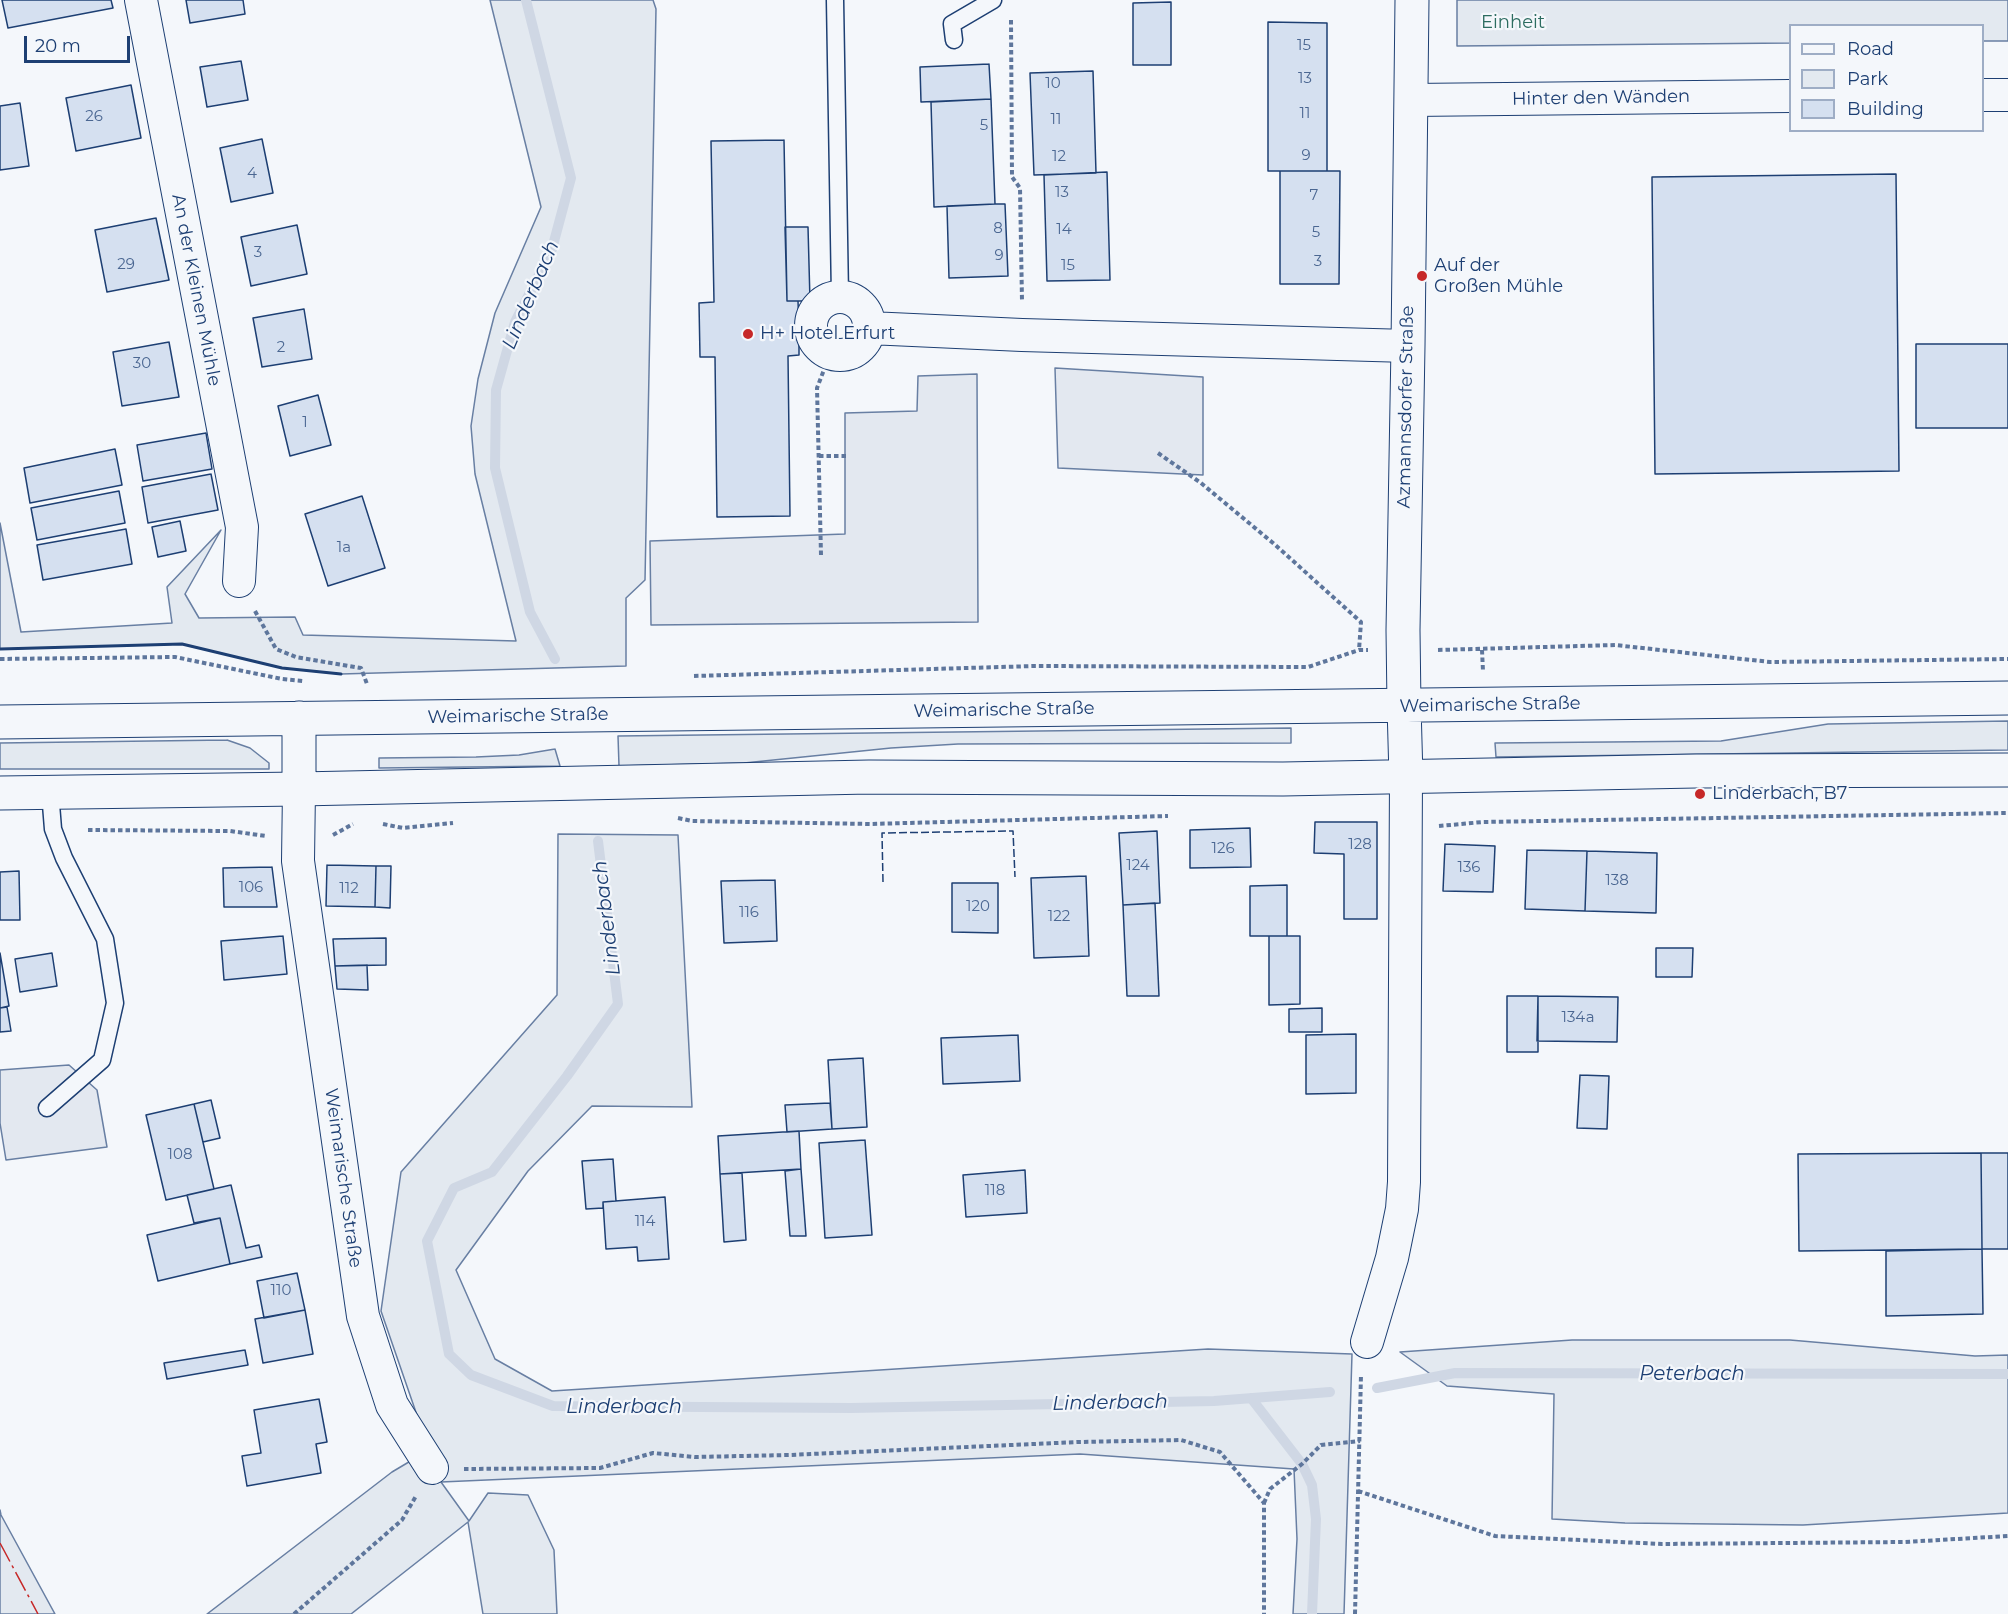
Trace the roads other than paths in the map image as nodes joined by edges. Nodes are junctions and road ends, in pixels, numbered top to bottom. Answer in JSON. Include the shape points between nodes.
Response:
{"nodes":[{"id":1,"x":141,"y":0,"type":"edge"},
{"id":2,"x":835,"y":0,"type":"edge"},
{"id":3,"x":993,"y":0,"type":"edge"},
{"id":4,"x":1412,"y":0,"type":"edge"},
{"id":5,"x":954,"y":40,"type":"dead end"},
{"id":6,"x":2008,"y":94,"type":"edge"},
{"id":7,"x":1984,"y":95,"type":"edge"},
{"id":8,"x":1789,"y":96,"type":"edge"},
{"id":9,"x":1411,"y":100,"type":"junction"},
{"id":10,"x":840,"y":296,"type":"junction"},
{"id":11,"x":869,"y":328,"type":"junction"},
{"id":12,"x":1408,"y":346,"type":"junction"},
{"id":13,"x":239,"y":581,"type":"road end"},
{"id":14,"x":2008,"y":698,"type":"edge"},
{"id":15,"x":1404,"y":706,"type":"junction"},
{"id":16,"x":299,"y":718,"type":"junction"},
{"id":17,"x":0,"y":722,"type":"edge"},
{"id":18,"x":2008,"y":770,"type":"edge"},
{"id":19,"x":1406,"y":777,"type":"junction"},
{"id":20,"x":299,"y":789,"type":"junction"},
{"id":21,"x":50,"y":792,"type":"junction"},
{"id":22,"x":0,"y":793,"type":"edge"},
{"id":23,"x":47,"y":1108,"type":"dead end"},
{"id":24,"x":1367,"y":1342,"type":"road end"},
{"id":25,"x":432,"y":1468,"type":"road end"}],
"edges":[{"from":1,"to":13,"type":"street","name":"An der Kleinen Mühle","via":[[242,527]]},
{"from":2,"to":10,"type":"lane"},
{"from":3,"to":5,"type":"lane","via":[[952,24]]},
{"from":4,"to":9,"type":"main road","name":"Azmannsdorfer Straße"},
{"from":6,"to":7,"type":"street"},
{"from":8,"to":9,"type":"street","name":"Hinter den Wänden"},
{"from":9,"to":12,"type":"main road","name":"Azmannsdorfer Straße"},
{"from":10,"to":11,"type":"street","via":[[860,304],[868,316]]},
{"from":10,"to":11,"type":"street","via":[[818,305],[805,328],[821,349],[841,355],[856,351]]},
{"from":11,"to":12,"type":"street"},
{"from":12,"to":15,"type":"main road","name":"Azmannsdorfer Straße"},
{"from":14,"to":15,"type":"main road","name":"Weimarische Straße"},
{"from":15,"to":16,"type":"main road","name":"Weimarische Straße"},
{"from":15,"to":19,"type":"main road","name":"Azmannsdorfer Straße"},
{"from":16,"to":17,"type":"main road","name":"Weimarische Straße"},
{"from":16,"to":20,"type":"main road"},
{"from":18,"to":19,"type":"main road"},
{"from":19,"to":20,"type":"main road","via":[[869,777]]},
{"from":19,"to":24,"type":"street","via":[[1402,1209]]},
{"from":20,"to":21,"type":"main road"},
{"from":20,"to":25,"type":"street","name":"Weimarische Straße","via":[[300,872],[363,1316],[392,1406]]},
{"from":21,"to":22,"type":"main road"},
{"from":21,"to":23,"type":"lane","via":[[53,829],[105,939],[115,1003],[102,1060]]}]}
